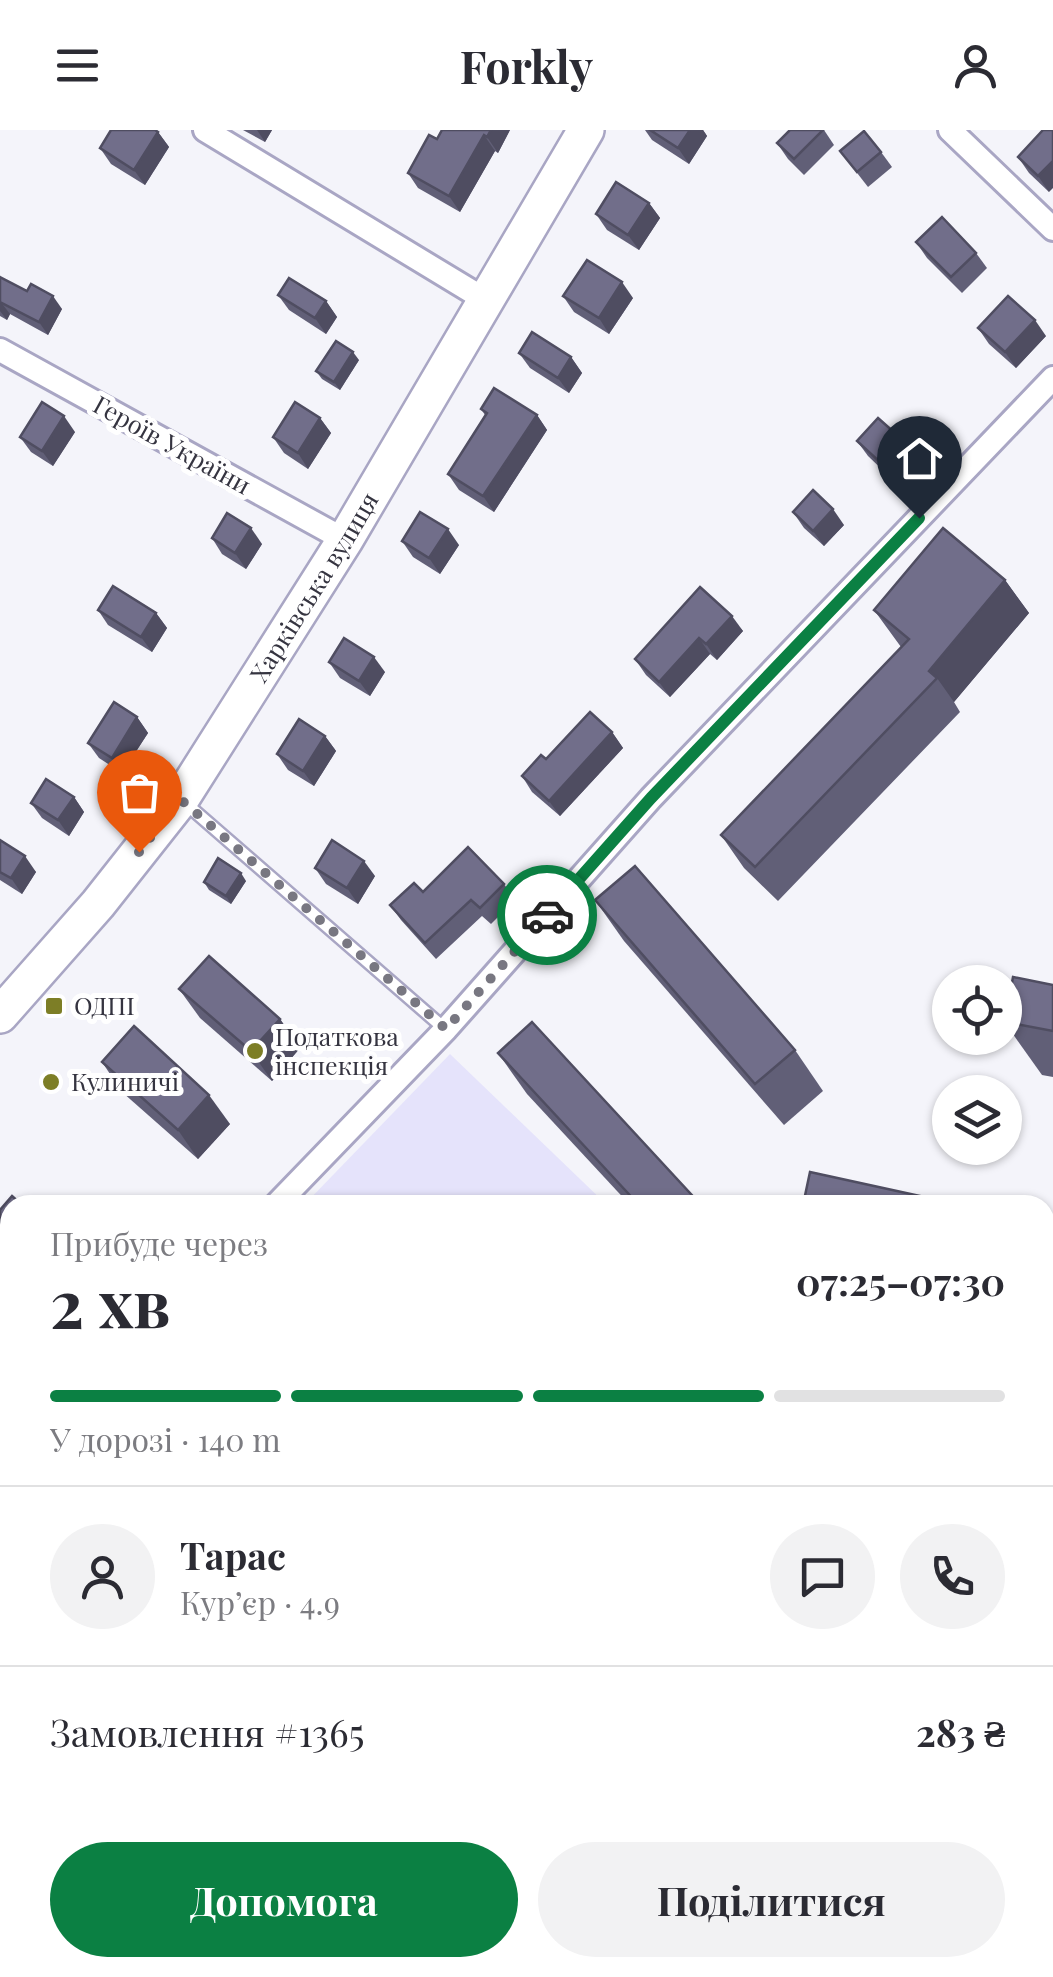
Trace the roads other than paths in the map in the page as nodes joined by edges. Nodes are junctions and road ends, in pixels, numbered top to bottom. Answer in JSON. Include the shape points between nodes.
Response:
{"nodes":[{"id":1,"x":205,"y":130,"type":"edge"},
{"id":2,"x":586,"y":130,"type":"edge"},
{"id":3,"x":950,"y":130,"type":"edge"},
{"id":4,"x":1053,"y":229,"type":"edge"},
{"id":5,"x":484,"y":299,"type":"junction"},
{"id":6,"x":0,"y":350,"type":"edge"},
{"id":7,"x":1053,"y":378,"type":"edge"},
{"id":8,"x":345,"y":540,"type":"junction"},
{"id":9,"x":180,"y":799,"type":"junction"},
{"id":10,"x":5,"y":1004,"type":"edge"},
{"id":11,"x":446,"y":1029,"type":"junction"},
{"id":12,"x":286,"y":1195,"type":"edge"}],
"edges":[{"from":1,"to":5,"type":"street"},
{"from":2,"to":5,"type":"main road","name":"Харківська вулиця"},
{"from":3,"to":4,"type":"street"},
{"from":5,"to":8,"type":"main road","name":"Харківська вулиця"},
{"from":6,"to":8,"type":"street","name":"Героїв України"},
{"from":7,"to":11,"type":"street","via":[[651,798]]},
{"from":8,"to":9,"type":"main road","name":"Харківська вулиця"},
{"from":9,"to":10,"type":"main road","name":"Харківська вулиця","via":[[98,904]]},
{"from":9,"to":11,"type":"lane"},
{"from":11,"to":12,"type":"street"}]}
